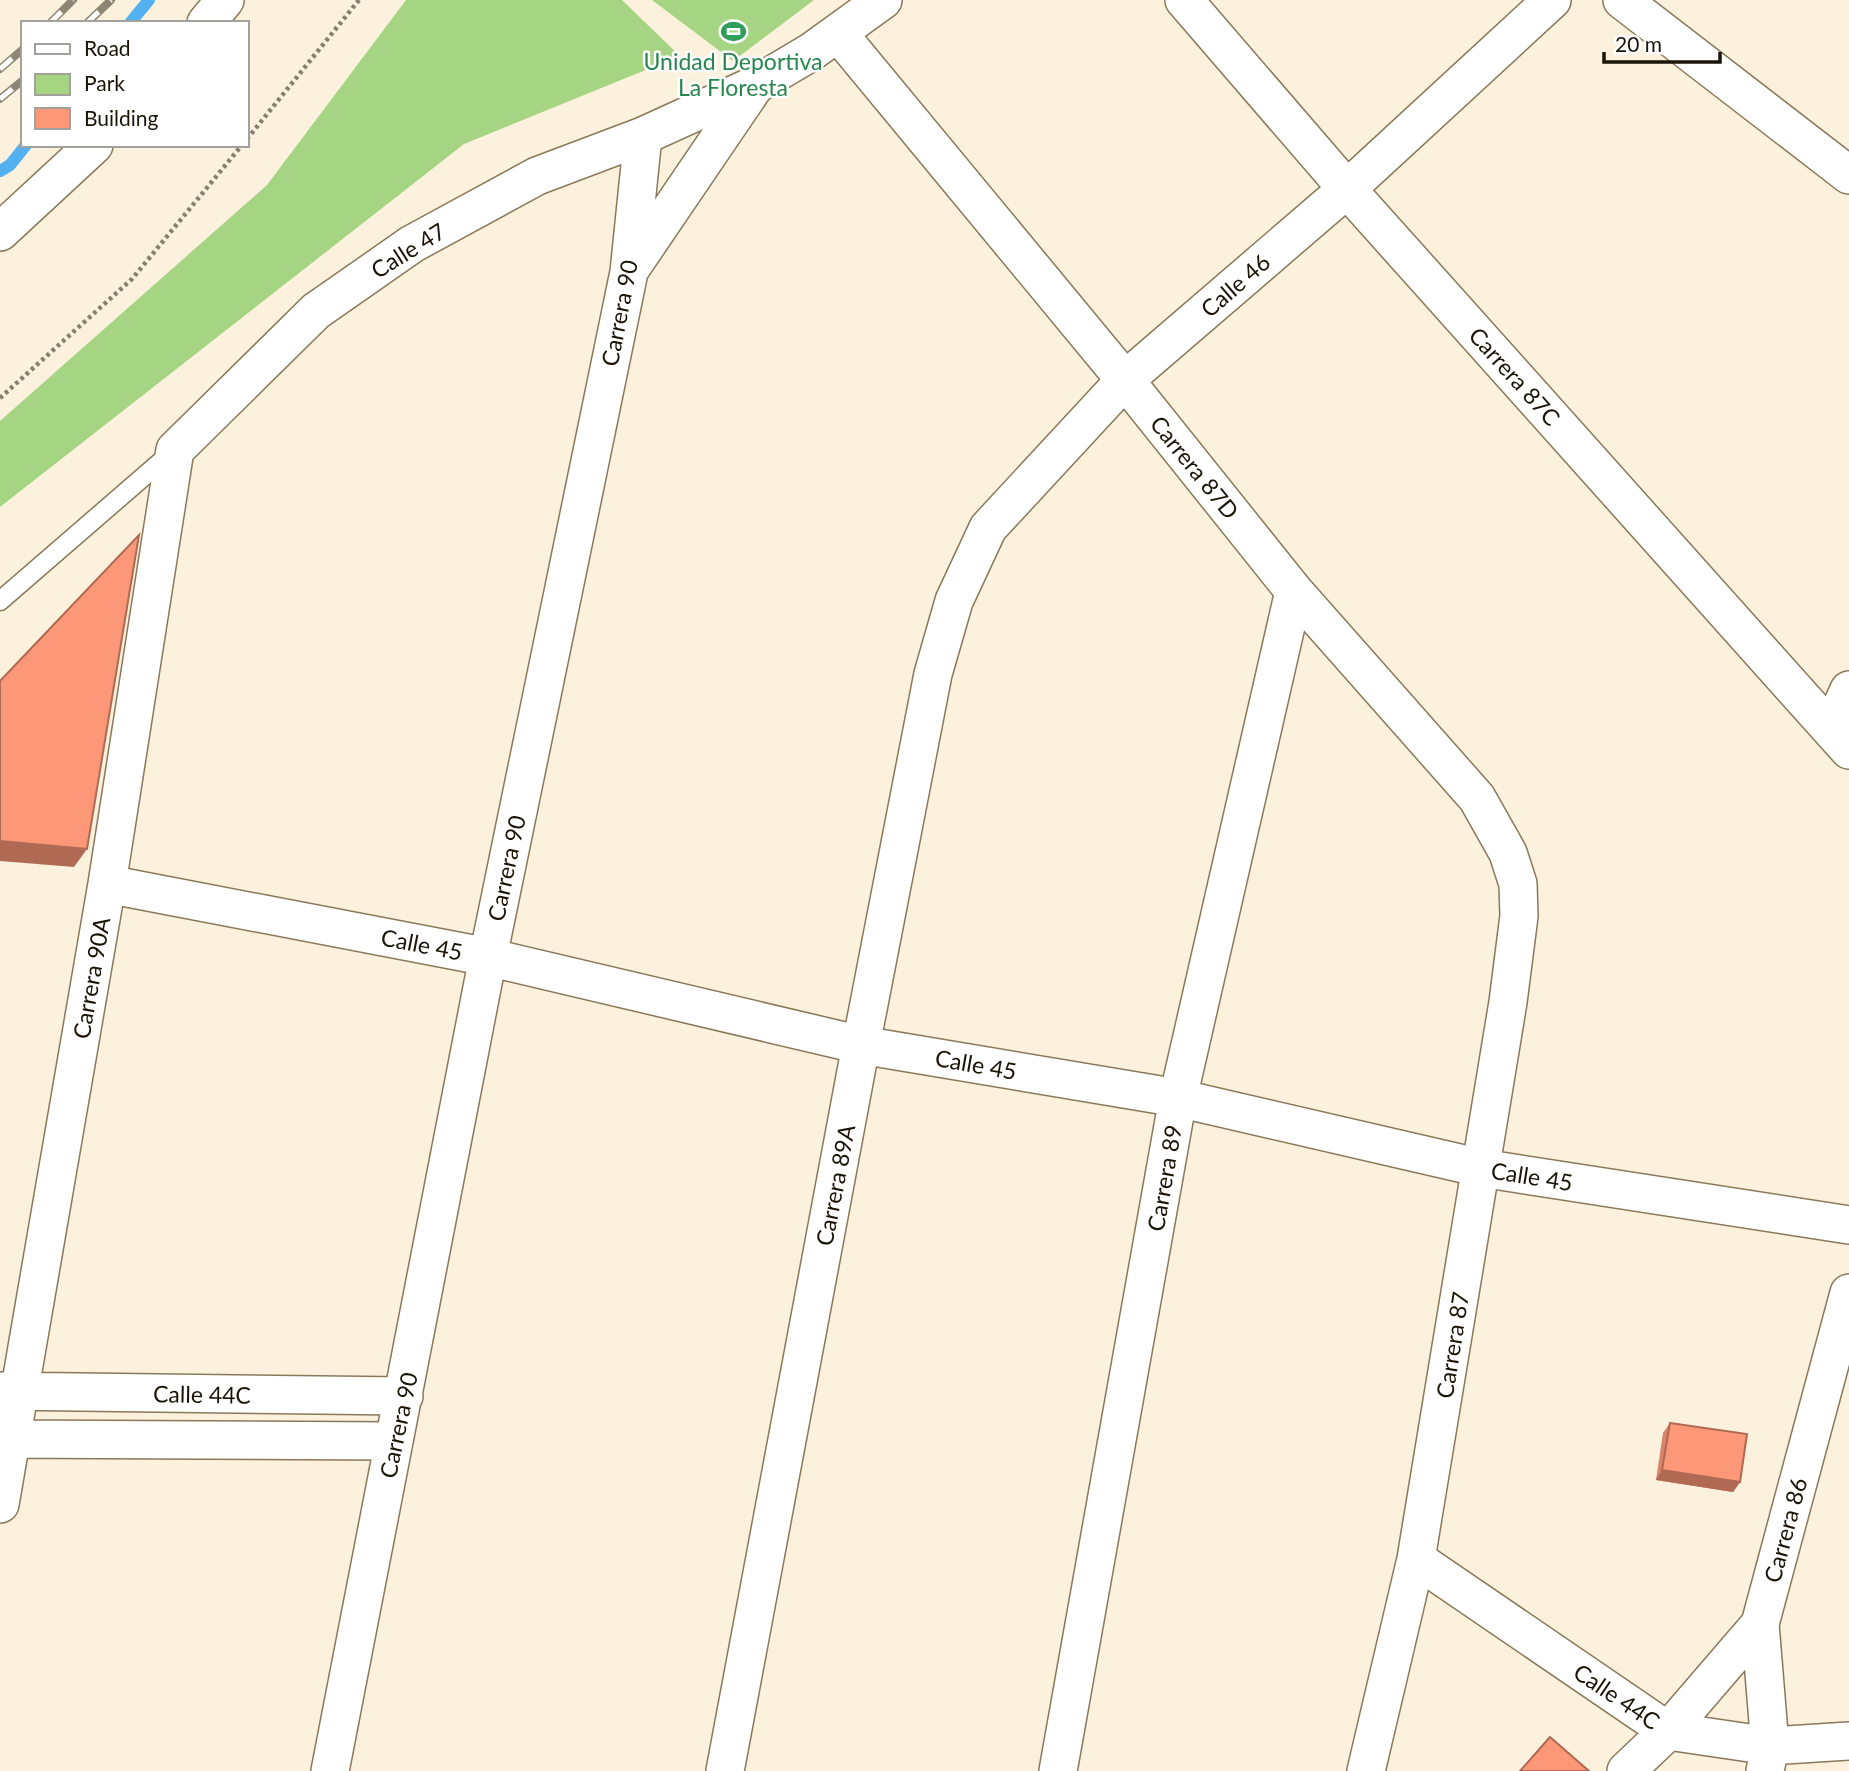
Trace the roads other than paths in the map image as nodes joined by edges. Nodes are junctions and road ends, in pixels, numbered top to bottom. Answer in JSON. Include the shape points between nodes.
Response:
{"nodes":[{"id":1,"x":225,"y":0,"type":"edge"},
{"id":2,"x":883,"y":0,"type":"edge"},
{"id":3,"x":1184,"y":0,"type":"edge"},
{"id":4,"x":1552,"y":0,"type":"edge"},
{"id":5,"x":1622,"y":0,"type":"edge"},
{"id":6,"x":208,"y":21,"type":"edge"},
{"id":7,"x":838,"y":33,"type":"junction"},
{"id":8,"x":757,"y":84,"type":"junction"},
{"id":9,"x":643,"y":136,"type":"junction"},
{"id":10,"x":92,"y":147,"type":"edge"},
{"id":11,"x":1849,"y":175,"type":"edge"},
{"id":12,"x":1348,"y":189,"type":"junction"},
{"id":13,"x":0,"y":232,"type":"edge"},
{"id":14,"x":629,"y":272,"type":"junction"},
{"id":15,"x":1125,"y":380,"type":"junction"},
{"id":16,"x":175,"y":450,"type":"junction"},
{"id":17,"x":1294,"y":591,"type":"junction"},
{"id":18,"x":954,"y":600,"type":"joint"},
{"id":19,"x":0,"y":601,"type":"edge"},
{"id":20,"x":1849,"y":690,"type":"edge"},
{"id":21,"x":1840,"y":739,"type":"edge"},
{"id":22,"x":107,"y":884,"type":"junction"},
{"id":23,"x":1519,"y":916,"type":"joint"},
{"id":24,"x":488,"y":957,"type":"junction"},
{"id":25,"x":861,"y":1045,"type":"junction"},
{"id":26,"x":1178,"y":1098,"type":"junction"},
{"id":27,"x":1481,"y":1168,"type":"junction"},
{"id":28,"x":1849,"y":1225,"type":"edge"},
{"id":29,"x":1849,"y":1293,"type":"edge"},
{"id":30,"x":10,"y":1391,"type":"edge"},
{"id":31,"x":404,"y":1396,"type":"junction"},
{"id":32,"x":5,"y":1439,"type":"edge"},
{"id":33,"x":393,"y":1441,"type":"junction"},
{"id":34,"x":0,"y":1504,"type":"edge"},
{"id":35,"x":1416,"y":1559,"type":"junction"},
{"id":36,"x":1760,"y":1624,"type":"junction"},
{"id":37,"x":1668,"y":1731,"type":"junction"},
{"id":38,"x":1849,"y":1741,"type":"edge"},
{"id":39,"x":1768,"y":1758,"type":"edge"},
{"id":40,"x":332,"y":1769,"type":"edge"},
{"id":41,"x":725,"y":1771,"type":"edge"},
{"id":42,"x":1058,"y":1771,"type":"edge"},
{"id":43,"x":1366,"y":1771,"type":"edge"},
{"id":44,"x":1626,"y":1771,"type":"edge"}],
"edges":[{"from":1,"to":6,"type":"street"},
{"from":2,"to":7,"type":"street","name":"Calle 47"},
{"from":3,"to":12,"type":"street","name":"Carrera 87C"},
{"from":4,"to":12,"type":"street","name":"Calle 46"},
{"from":5,"to":11,"type":"street"},
{"from":7,"to":8,"type":"street","name":"Calle 47"},
{"from":7,"to":15,"type":"street","name":"Carrera 87D"},
{"from":8,"to":9,"type":"street","name":"Calle 47"},
{"from":8,"to":14,"type":"street"},
{"from":9,"to":14,"type":"street","name":"Carrera 90"},
{"from":9,"to":16,"type":"street","name":"Calle 47","via":[[537,176],[412,244],[316,311]]},
{"from":10,"to":13,"type":"street"},
{"from":12,"to":15,"type":"street","name":"Calle 46"},
{"from":12,"to":21,"type":"street","name":"Carrera 87C"},
{"from":14,"to":24,"type":"street","name":"Carrera 90"},
{"from":15,"to":17,"type":"street","name":"Carrera 87D"},
{"from":15,"to":18,"type":"street","name":"Calle 46","via":[[988,528]]},
{"from":16,"to":19,"type":"lane","name":"Calle 47"},
{"from":16,"to":22,"type":"street","name":"Carrera 90A"},
{"from":17,"to":23,"type":"street","name":"Carrera 87D","via":[[1477,798],[1508,853],[1517,884]]},
{"from":17,"to":26,"type":"street","name":"Carrera 89"},
{"from":18,"to":25,"type":"street","name":"Carrera 89A","via":[[933,674]]},
{"from":20,"to":21,"type":"street"},
{"from":22,"to":24,"type":"street","name":"Calle 45"},
{"from":22,"to":30,"type":"street","name":"Carrera 90A"},
{"from":23,"to":27,"type":"street","name":"Carrera 87"},
{"from":24,"to":25,"type":"street","name":"Calle 45"},
{"from":24,"to":31,"type":"street","name":"Carrera 90"},
{"from":25,"to":26,"type":"street","name":"Calle 45"},
{"from":25,"to":41,"type":"street","name":"Carrera 89A"},
{"from":26,"to":27,"type":"street","name":"Calle 45"},
{"from":26,"to":42,"type":"street","name":"Carrera 89"},
{"from":27,"to":28,"type":"street","name":"Calle 45"},
{"from":27,"to":35,"type":"street","name":"Carrera 87"},
{"from":29,"to":36,"type":"street","name":"Carrera 86"},
{"from":30,"to":31,"type":"street","name":"Calle 44C"},
{"from":30,"to":32,"type":"street","name":"Carrera 90A"},
{"from":31,"to":33,"type":"street","name":"Carrera 90"},
{"from":32,"to":33,"type":"street","name":"Calle 44C"},
{"from":32,"to":34,"type":"street","name":"Carrera 90A"},
{"from":33,"to":40,"type":"street","name":"Carrera 90"},
{"from":35,"to":37,"type":"street","name":"Calle 44C"},
{"from":35,"to":43,"type":"street","name":"Carrera 87"},
{"from":36,"to":37,"type":"street"},
{"from":36,"to":39,"type":"street","name":"Carrera 86"},
{"from":37,"to":39,"type":"street","name":"Calle 44C"},
{"from":37,"to":44,"type":"street"},
{"from":38,"to":39,"type":"street","name":"Calle 44C"}]}
